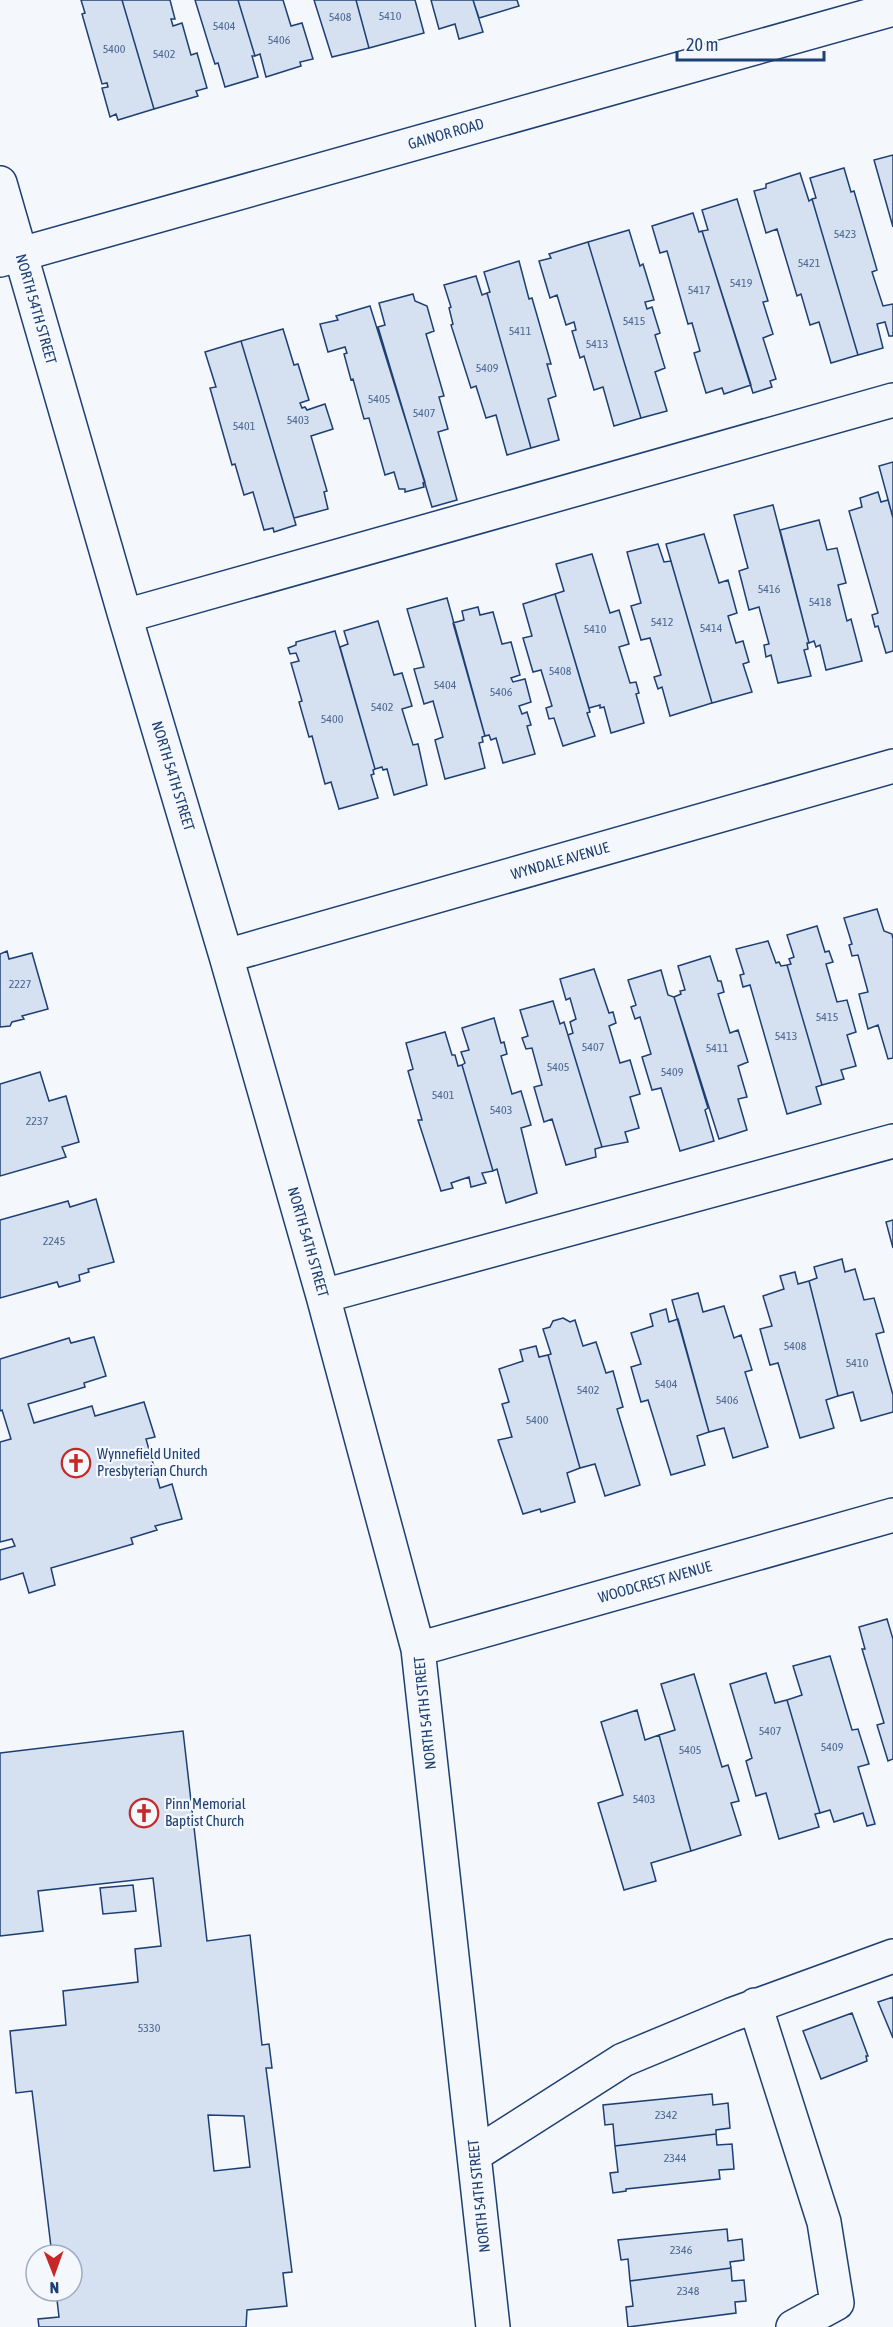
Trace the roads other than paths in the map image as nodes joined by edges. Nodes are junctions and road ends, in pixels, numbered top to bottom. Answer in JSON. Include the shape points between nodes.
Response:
{"nodes":[{"id":1,"x":893,"y":9,"type":"edge"},
{"id":2,"x":0,"y":183,"type":"edge"},
{"id":3,"x":10,"y":257,"type":"edge"},
{"id":4,"x":893,"y":400,"type":"edge"},
{"id":5,"x":125,"y":616,"type":"junction"},
{"id":6,"x":893,"y":766,"type":"edge"},
{"id":7,"x":226,"y":956,"type":"junction"},
{"id":8,"x":893,"y":1141,"type":"edge"},
{"id":9,"x":323,"y":1296,"type":"junction"},
{"id":10,"x":893,"y":1515,"type":"edge"},
{"id":11,"x":418,"y":1649,"type":"junction"},
{"id":12,"x":893,"y":1956,"type":"edge"},
{"id":13,"x":755,"y":2005,"type":"junction"},
{"id":14,"x":474,"y":2156,"type":"junction"},
{"id":15,"x":493,"y":2327,"type":"edge"},
{"id":16,"x":793,"y":2327,"type":"edge"}],
"edges":[{"from":1,"to":3,"type":"street","name":"GAINOR ROAD"},
{"from":2,"to":3,"type":"street","name":"NORTH 54TH STREET"},
{"from":3,"to":5,"type":"street","name":"NORTH 54TH STREET"},
{"from":4,"to":5,"type":"street"},
{"from":5,"to":7,"type":"street","name":"NORTH 54TH STREET"},
{"from":6,"to":7,"type":"street","name":"WYNDALE AVENUE"},
{"from":7,"to":9,"type":"street","name":"NORTH 54TH STREET"},
{"from":8,"to":9,"type":"street"},
{"from":9,"to":11,"type":"street","name":"NORTH 54TH STREET"},
{"from":10,"to":11,"type":"street","name":"WOODCREST AVENUE"},
{"from":11,"to":14,"type":"street","name":"NORTH 54TH STREET"},
{"from":12,"to":13,"type":"street"},
{"from":13,"to":14,"type":"street","via":[[623,2060]]},
{"from":13,"to":16,"type":"street","via":[[825,2222],[837,2303]]},
{"from":14,"to":15,"type":"street","name":"NORTH 54TH STREET"}]}
